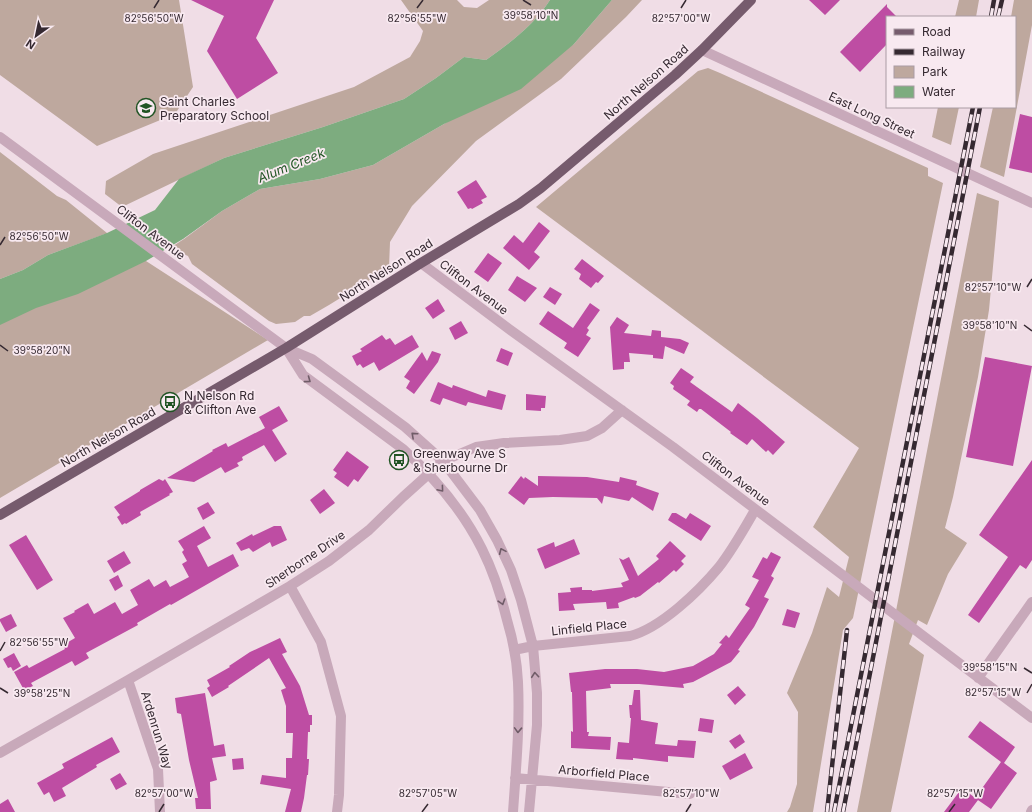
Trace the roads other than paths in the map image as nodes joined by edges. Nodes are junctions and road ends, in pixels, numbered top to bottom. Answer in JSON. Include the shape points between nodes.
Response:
{"nodes":[{"id":1,"x":751,"y":0,"type":"edge"},
{"id":2,"x":702,"y":50,"type":"junction"},
{"id":3,"x":0,"y":137,"type":"edge"},
{"id":4,"x":1032,"y":203,"type":"edge"},
{"id":5,"x":421,"y":263,"type":"junction"},
{"id":6,"x":286,"y":348,"type":"junction"},
{"id":7,"x":622,"y":410,"type":"junction"},
{"id":8,"x":443,"y":460,"type":"junction"},
{"id":9,"x":428,"y":474,"type":"junction"},
{"id":10,"x":755,"y":510,"type":"junction"},
{"id":11,"x":0,"y":515,"type":"edge"},
{"id":12,"x":290,"y":586,"type":"junction"},
{"id":13,"x":1032,"y":602,"type":"edge"},
{"id":14,"x":533,"y":646,"type":"junction"},
{"id":15,"x":514,"y":650,"type":"junction"},
{"id":16,"x":978,"y":678,"type":"junction"},
{"id":17,"x":128,"y":680,"type":"junction"},
{"id":18,"x":1032,"y":718,"type":"edge"},
{"id":19,"x":0,"y":753,"type":"edge"},
{"id":20,"x":515,"y":778,"type":"junction"},
{"id":21,"x":532,"y":779,"type":"junction"},
{"id":22,"x":690,"y":794,"type":"dead end"},
{"id":23,"x":160,"y":812,"type":"edge"},
{"id":24,"x":337,"y":812,"type":"edge"},
{"id":25,"x":513,"y":812,"type":"edge"},
{"id":26,"x":529,"y":812,"type":"edge"}],
"edges":[{"from":1,"to":2,"type":"main road","name":"North Nelson Road"},
{"from":2,"to":4,"type":"street","name":"East Long Street"},
{"from":2,"to":5,"type":"main road","name":"North Nelson Road","via":[[530,196]]},
{"from":3,"to":6,"type":"street","name":"Clifton Avenue"},
{"from":5,"to":6,"type":"main road","name":"North Nelson Road"},
{"from":5,"to":7,"type":"street","name":"Clifton Avenue"},
{"from":8,"to":6,"type":"street","one_way":true,"via":[[405,427],[312,359]]},
{"from":6,"to":9,"type":"street","one_way":true,"via":[[302,375],[403,449]]},
{"from":6,"to":11,"type":"main road","name":"North Nelson Road"},
{"from":7,"to":8,"type":"street","name":"Sherborne Drive","via":[[602,428],[587,436],[476,447]]},
{"from":7,"to":10,"type":"street","name":"Clifton Avenue"},
{"from":8,"to":9,"type":"street","name":"Sherborne Drive"},
{"from":14,"to":8,"type":"street","one_way":true,"via":[[511,570],[497,540],[480,510]]},
{"from":9,"to":12,"type":"street","name":"Sherborne Drive","via":[[369,530],[329,561]]},
{"from":9,"to":15,"type":"street","one_way":true,"via":[[453,503],[482,548],[503,604]]},
{"from":10,"to":14,"type":"street","name":"Linfield Place","via":[[718,567],[686,601],[655,625],[630,636]]},
{"from":10,"to":16,"type":"street","name":"Clifton Avenue"},
{"from":12,"to":17,"type":"street","name":"Sherborne Drive"},
{"from":12,"to":24,"type":"street","via":[[321,642],[341,716]]},
{"from":13,"to":16,"type":"street"},
{"from":14,"to":15,"type":"street","name":"Linfield Place"},
{"from":21,"to":14,"type":"street","one_way":true,"via":[[537,719]]},
{"from":15,"to":20,"type":"street","one_way":true,"via":[[518,680]]},
{"from":16,"to":18,"type":"street","name":"Clifton Avenue"},
{"from":17,"to":19,"type":"street","name":"Sherborne Drive"},
{"from":17,"to":23,"type":"street","name":"Ardenrun Way","via":[[158,769]]},
{"from":20,"to":21,"type":"street","name":"Arborfield Place"},
{"from":20,"to":25,"type":"street"},
{"from":21,"to":22,"type":"street","name":"Arborfield Place"},
{"from":21,"to":26,"type":"street"}]}
